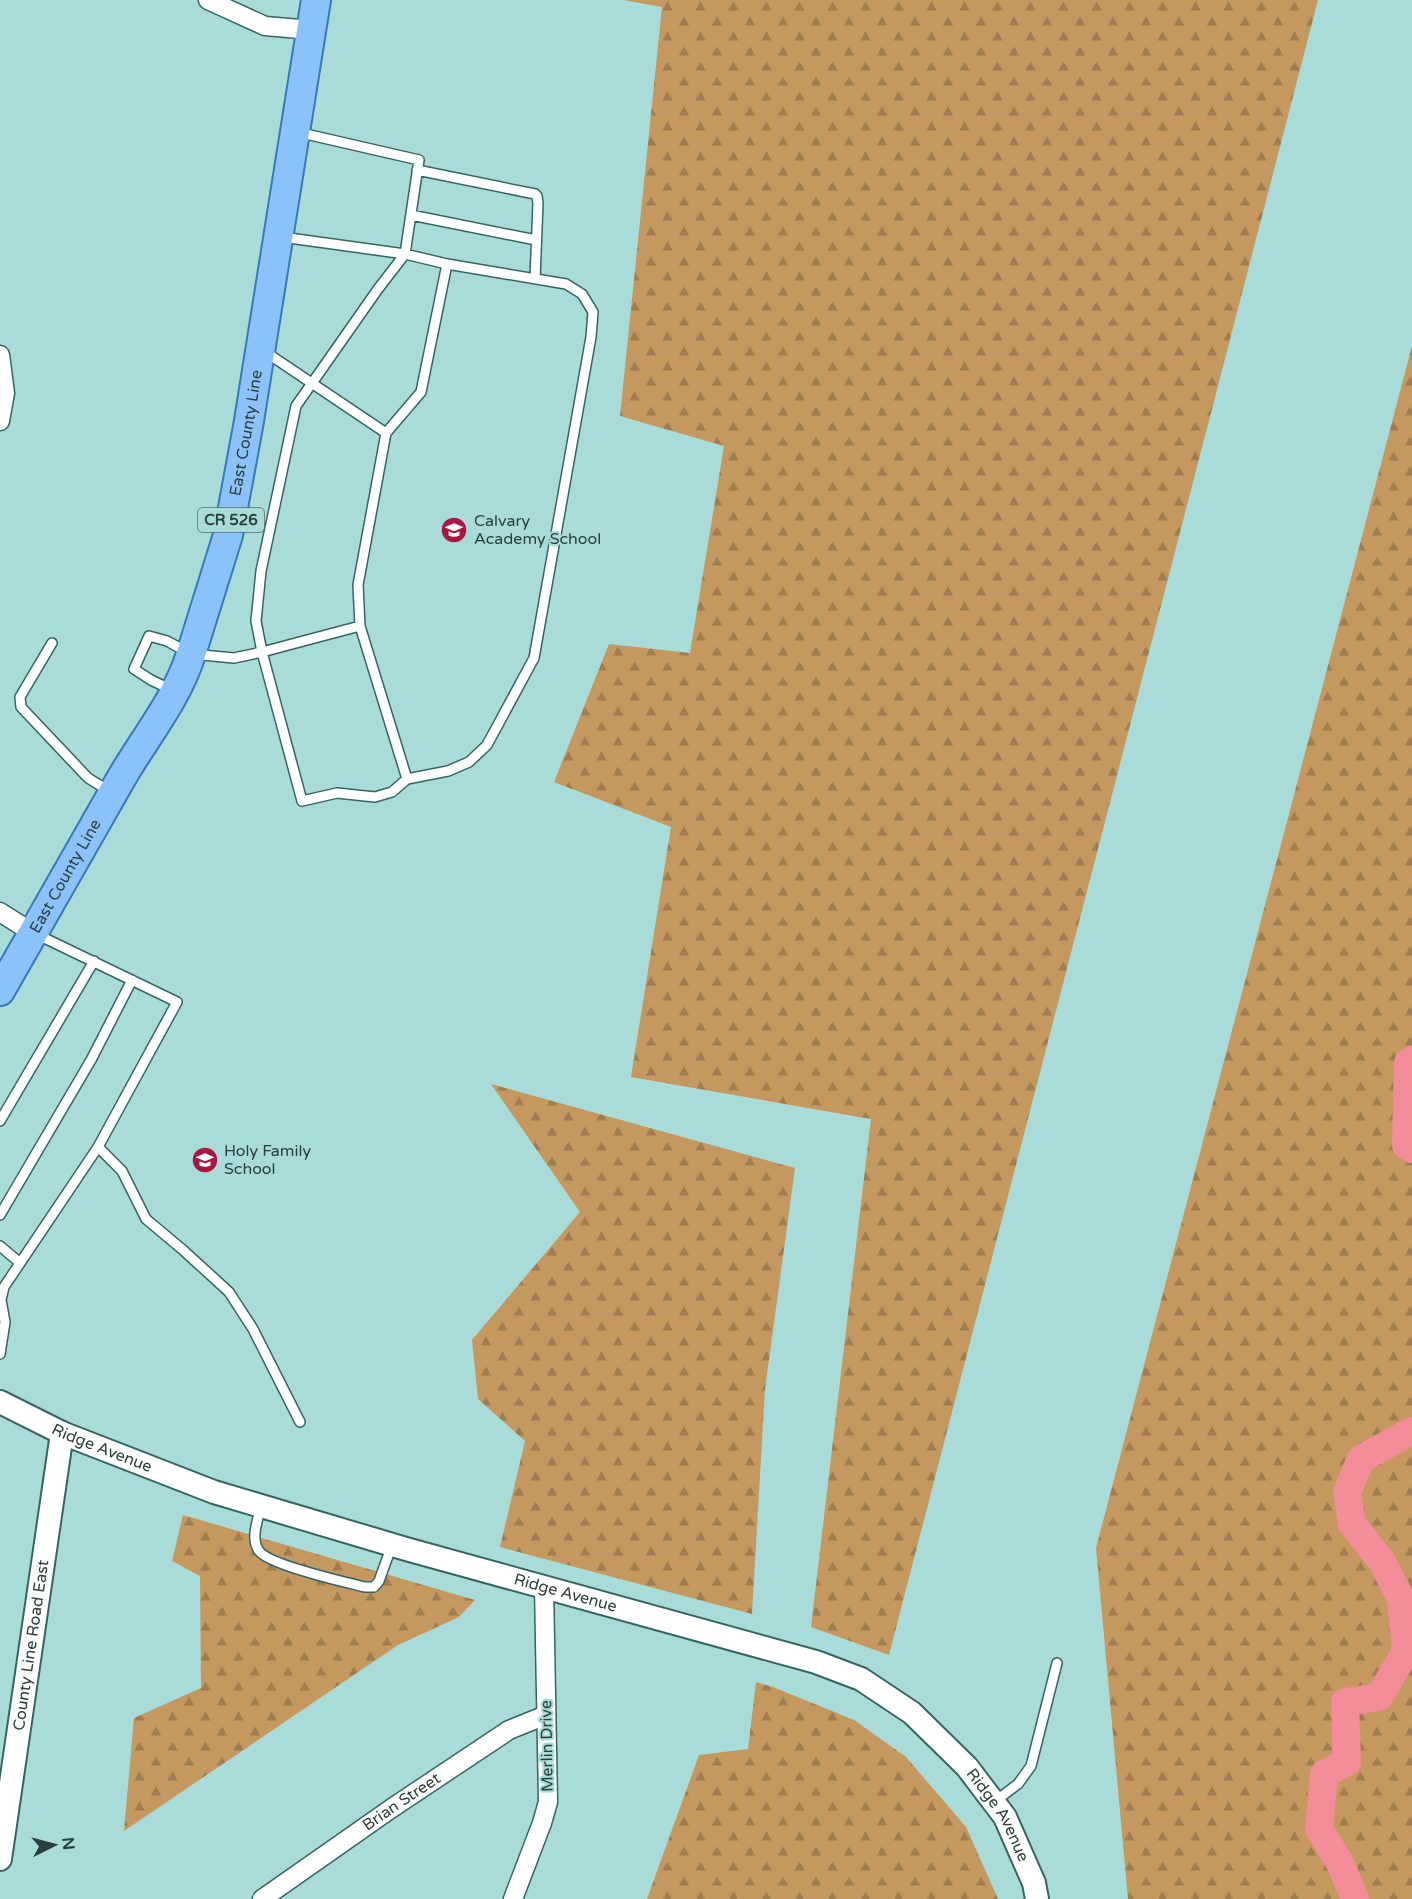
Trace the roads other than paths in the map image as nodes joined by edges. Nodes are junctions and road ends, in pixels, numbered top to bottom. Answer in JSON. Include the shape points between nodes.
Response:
{"nodes":[{"id":1,"x":208,"y":0,"type":"edge"},
{"id":2,"x":316,"y":0,"type":"edge"},
{"id":3,"x":311,"y":30,"type":"junction"},
{"id":4,"x":295,"y":132,"type":"junction"},
{"id":5,"x":418,"y":165,"type":"junction"},
{"id":6,"x":411,"y":215,"type":"junction"},
{"id":7,"x":279,"y":236,"type":"junction"},
{"id":8,"x":536,"y":240,"type":"junction"},
{"id":9,"x":405,"y":254,"type":"junction"},
{"id":10,"x":447,"y":264,"type":"junction"},
{"id":11,"x":535,"y":279,"type":"junction"},
{"id":12,"x":261,"y":349,"type":"junction"},
{"id":13,"x":0,"y":355,"type":"edge"},
{"id":14,"x":311,"y":383,"type":"junction"},
{"id":15,"x":0,"y":422,"type":"edge"},
{"id":16,"x":386,"y":433,"type":"junction"},
{"id":17,"x":360,"y":626,"type":"junction"},
{"id":18,"x":52,"y":643,"type":"dead end"},
{"id":19,"x":262,"y":652,"type":"junction"},
{"id":20,"x":191,"y":654,"type":"junction"},
{"id":21,"x":176,"y":692,"type":"junction"},
{"id":22,"x":406,"y":779,"type":"junction"},
{"id":23,"x":113,"y":794,"type":"junction"},
{"id":24,"x":0,"y":912,"type":"edge"},
{"id":25,"x":33,"y":933,"type":"junction"},
{"id":26,"x":94,"y":961,"type":"junction"},
{"id":27,"x":132,"y":980,"type":"junction"},
{"id":28,"x":0,"y":991,"type":"edge"},
{"id":29,"x":0,"y":1121,"type":"edge"},
{"id":30,"x":98,"y":1147,"type":"junction"},
{"id":31,"x":0,"y":1215,"type":"edge"},
{"id":32,"x":0,"y":1246,"type":"edge"},
{"id":33,"x":20,"y":1262,"type":"junction"},
{"id":34,"x":0,"y":1354,"type":"edge"},
{"id":35,"x":0,"y":1402,"type":"edge"},
{"id":36,"x":300,"y":1422,"type":"dead end"},
{"id":37,"x":62,"y":1433,"type":"junction"},
{"id":38,"x":261,"y":1506,"type":"junction"},
{"id":39,"x":392,"y":1545,"type":"junction"},
{"id":40,"x":544,"y":1586,"type":"junction"},
{"id":41,"x":1057,"y":1663,"type":"dead end"},
{"id":42,"x":546,"y":1715,"type":"junction"},
{"id":43,"x":7,"y":1762,"type":"edge"},
{"id":44,"x":994,"y":1802,"type":"junction"},
{"id":45,"x":0,"y":1859,"type":"edge"},
{"id":46,"x":262,"y":1899,"type":"edge"},
{"id":47,"x":513,"y":1899,"type":"edge"},
{"id":48,"x":1037,"y":1899,"type":"edge"}],
"edges":[{"from":1,"to":3,"type":"street","via":[[265,27]]},
{"from":2,"to":3,"type":"main road","name":"East County Line","number":"CR 526"},
{"from":3,"to":4,"type":"main road","name":"East County Line","number":"CR 526"},
{"from":4,"to":5,"type":"lane"},
{"from":4,"to":7,"type":"main road","name":"East County Line","number":"CR 526"},
{"from":5,"to":6,"type":"lane"},
{"from":5,"to":8,"type":"lane","via":[[535,194]]},
{"from":6,"to":8,"type":"lane"},
{"from":6,"to":9,"type":"lane"},
{"from":7,"to":9,"type":"lane"},
{"from":7,"to":12,"type":"main road","name":"East County Line","number":"CR 526"},
{"from":8,"to":11,"type":"lane"},
{"from":9,"to":10,"type":"lane"},
{"from":9,"to":14,"type":"lane"},
{"from":10,"to":11,"type":"lane"},
{"from":10,"to":16,"type":"lane","via":[[421,392]]},
{"from":11,"to":22,"type":"lane","via":[[566,284],[582,294],[593,312],[534,658],[487,745],[469,762],[448,771]]},
{"from":12,"to":14,"type":"lane"},
{"from":12,"to":20,"type":"main road","name":"East County Line","number":"CR 526","via":[[228,535]]},
{"from":13,"to":15,"type":"street","via":[[5,393]]},
{"from":14,"to":16,"type":"lane"},
{"from":14,"to":19,"type":"lane","via":[[296,406],[261,571],[256,621]]},
{"from":16,"to":17,"type":"lane","via":[[358,585]]},
{"from":17,"to":19,"type":"lane"},
{"from":17,"to":22,"type":"lane"},
{"from":18,"to":23,"type":"lane","via":[[20,697],[21,706],[88,778]]},
{"from":19,"to":20,"type":"lane","via":[[234,658]]},
{"from":19,"to":22,"type":"lane","via":[[302,801],[337,793],[375,797],[392,792]]},
{"from":20,"to":21,"type":"main road","name":"East County Line","number":"CR 526"},
{"from":20,"to":21,"type":"lane","via":[[148,636],[137,661],[134,669]]},
{"from":21,"to":23,"type":"main road","name":"East County Line","number":"CR 526"},
{"from":23,"to":25,"type":"main road","name":"East County Line","number":"CR 526"},
{"from":24,"to":25,"type":"street"},
{"from":25,"to":26,"type":"lane"},
{"from":25,"to":28,"type":"main road","name":"East County Line","number":"CR 526"},
{"from":26,"to":27,"type":"lane"},
{"from":26,"to":29,"type":"lane"},
{"from":27,"to":30,"type":"lane","via":[[177,1002]]},
{"from":27,"to":31,"type":"lane","via":[[91,1060]]},
{"from":30,"to":33,"type":"lane"},
{"from":30,"to":36,"type":"lane","via":[[122,1172],[146,1219],[229,1292],[253,1329]]},
{"from":32,"to":33,"type":"lane"},
{"from":33,"to":34,"type":"lane","via":[[4,1287],[1,1300],[5,1322]]},
{"from":35,"to":37,"type":"street","name":"Ridge Avenue"},
{"from":37,"to":38,"type":"street","name":"Ridge Avenue","via":[[214,1492]]},
{"from":37,"to":43,"type":"street","name":"County Line Road East"},
{"from":38,"to":39,"type":"street","name":"Ridge Avenue"},
{"from":38,"to":39,"type":"lane","via":[[255,1528],[258,1550],[278,1563],[374,1587],[380,1581]]},
{"from":39,"to":40,"type":"street","name":"Ridge Avenue"},
{"from":40,"to":42,"type":"street","name":"Merlin Drive"},
{"from":40,"to":44,"type":"street","name":"Ridge Avenue","via":[[816,1662],[861,1679],[912,1713],[967,1767]]},
{"from":41,"to":44,"type":"lane","via":[[1031,1766],[1018,1784]]},
{"from":42,"to":46,"type":"street","name":"Brian Street","via":[[509,1730]]},
{"from":42,"to":47,"type":"street","name":"Merlin Drive","via":[[548,1802]]},
{"from":43,"to":45,"type":"street","name":"County Line Road East"},
{"from":44,"to":48,"type":"street","name":"Ridge Avenue","via":[[1005,1816]]}]}
